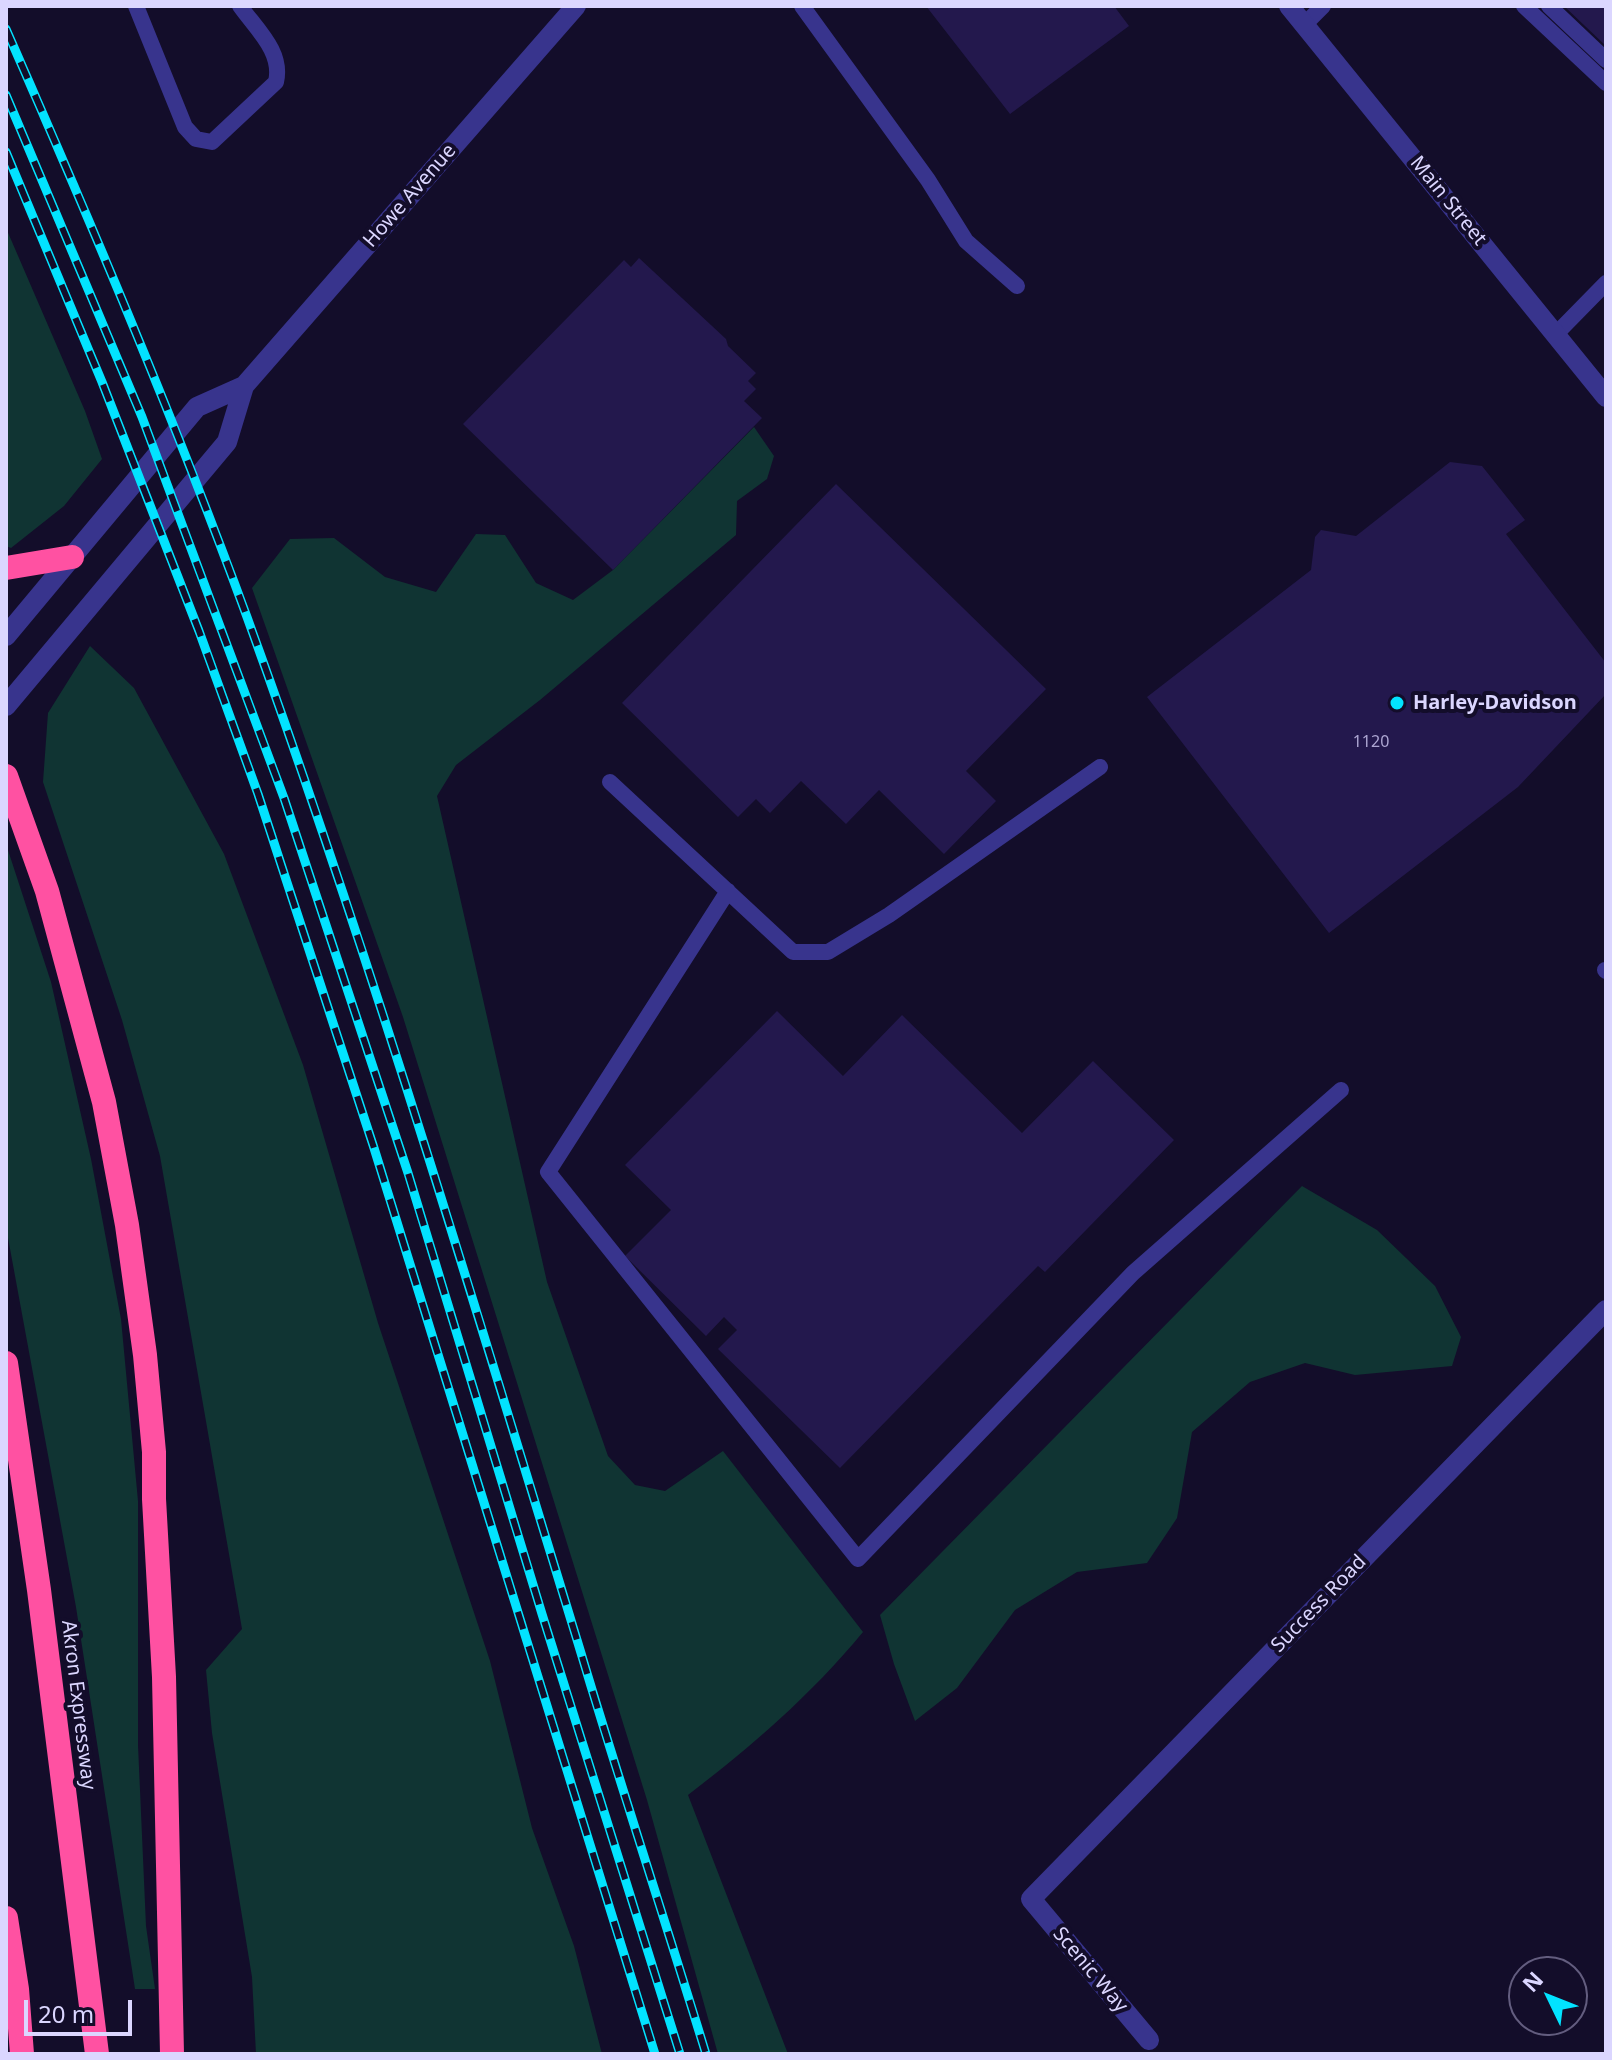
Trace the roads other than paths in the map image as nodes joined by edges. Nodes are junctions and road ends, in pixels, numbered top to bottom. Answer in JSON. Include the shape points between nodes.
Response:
{"nodes":[{"id":1,"x":136,"y":6,"type":"edge"},
{"id":2,"x":240,"y":6,"type":"edge"},
{"id":3,"x":576,"y":6,"type":"edge"},
{"id":4,"x":802,"y":6,"type":"edge"},
{"id":5,"x":1289,"y":6,"type":"edge"},
{"id":6,"x":1323,"y":6,"type":"edge"},
{"id":7,"x":1524,"y":6,"type":"edge"},
{"id":8,"x":1549,"y":6,"type":"edge"},
{"id":9,"x":1304,"y":25,"type":"junction"},
{"id":10,"x":1606,"y":60,"type":"edge"},
{"id":11,"x":1606,"y":83,"type":"edge"},
{"id":12,"x":1606,"y":283,"type":"edge"},
{"id":13,"x":1017,"y":286,"type":"dead end"},
{"id":14,"x":1556,"y":334,"type":"junction"},
{"id":15,"x":244,"y":386,"type":"junction"},
{"id":16,"x":1606,"y":397,"type":"edge"},
{"id":17,"x":72,"y":557,"type":"junction"},
{"id":18,"x":6,"y":568,"type":"edge"},
{"id":19,"x":6,"y":636,"type":"edge"},
{"id":20,"x":6,"y":706,"type":"edge"},
{"id":21,"x":1100,"y":767,"type":"dead end"},
{"id":22,"x":6,"y":776,"type":"edge"},
{"id":23,"x":610,"y":782,"type":"dead end"},
{"id":24,"x":728,"y":891,"type":"junction"},
{"id":25,"x":1341,"y":1090,"type":"dead end"},
{"id":26,"x":1606,"y":1310,"type":"edge"},
{"id":27,"x":6,"y":1363,"type":"edge"},
{"id":28,"x":1031,"y":1899,"type":"joint"},
{"id":29,"x":6,"y":1918,"type":"edge"},
{"id":30,"x":1149,"y":2040,"type":"dead end"},
{"id":31,"x":22,"y":2054,"type":"edge"},
{"id":32,"x":97,"y":2054,"type":"edge"},
{"id":33,"x":172,"y":2054,"type":"edge"}],
"edges":[{"from":1,"to":2,"type":"lane","via":[[185,127],[196,139],[212,142],[276,82],[279,68],[277,56]]},
{"from":3,"to":15,"type":"street","name":"Howe Avenue"},
{"from":4,"to":13,"type":"lane","via":[[966,241]]},
{"from":5,"to":9,"type":"street","name":"Main Street"},
{"from":6,"to":9,"type":"lane"},
{"from":7,"to":11,"type":"lane"},
{"from":8,"to":10,"type":"lane"},
{"from":9,"to":14,"type":"street","name":"Main Street"},
{"from":12,"to":14,"type":"lane"},
{"from":14,"to":16,"type":"street","name":"Main Street"},
{"from":15,"to":17,"type":"street","name":"Howe Avenue","via":[[197,407]]},
{"from":15,"to":20,"type":"street","name":"Howe Avenue","via":[[227,442]]},
{"from":17,"to":18,"type":"highway"},
{"from":17,"to":19,"type":"street","name":"Howe Avenue"},
{"from":21,"to":24,"type":"lane","via":[[828,952],[793,952]]},
{"from":22,"to":33,"type":"highway","via":[[47,891],[104,1102],[145,1355],[164,1677]]},
{"from":23,"to":24,"type":"lane"},
{"from":24,"to":25,"type":"lane","via":[[548,1172],[858,1559],[1133,1273]]},
{"from":26,"to":28,"type":"street","name":"Success Road"},
{"from":27,"to":32,"type":"highway","name":"Akron Expressway"},
{"from":28,"to":30,"type":"street","name":"Scenic Way"},
{"from":29,"to":31,"type":"highway"}]}
